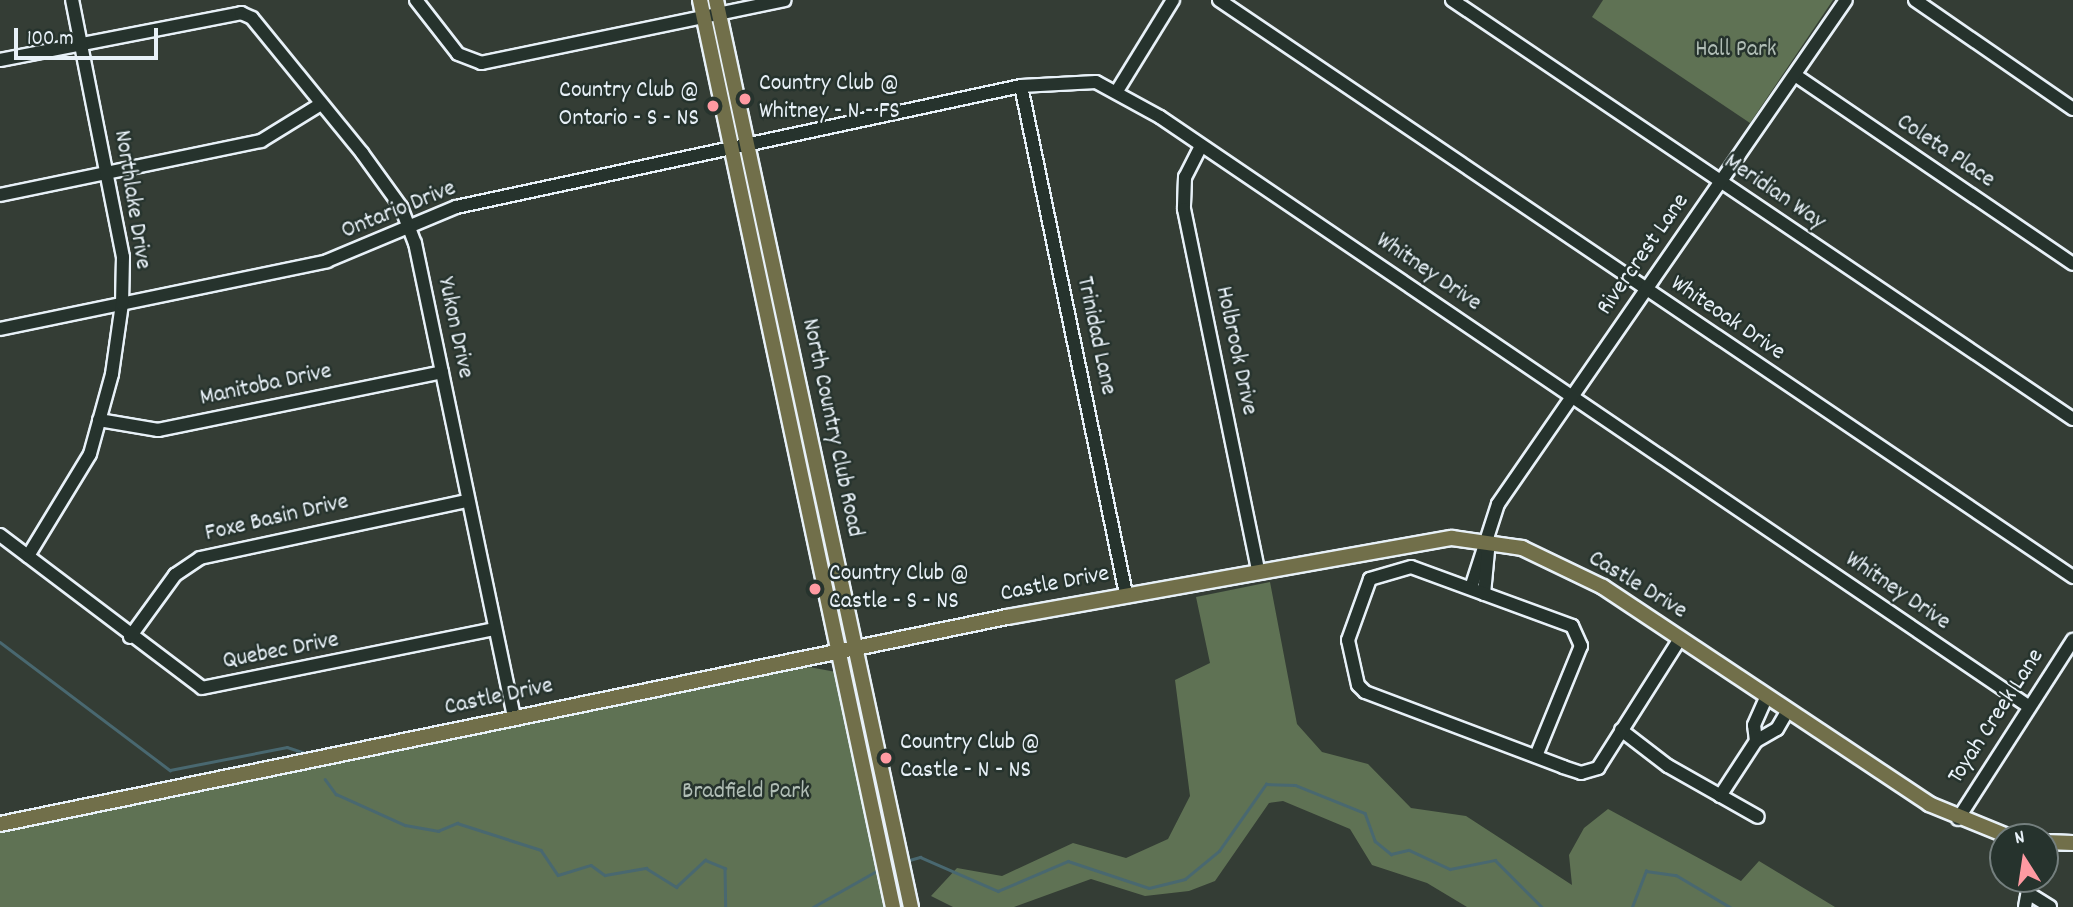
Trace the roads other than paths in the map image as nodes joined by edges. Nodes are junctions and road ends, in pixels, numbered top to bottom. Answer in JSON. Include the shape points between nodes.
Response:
{"nodes":[{"id":1,"x":72,"y":0,"type":"edge"},
{"id":2,"x":416,"y":0,"type":"edge"},
{"id":3,"x":700,"y":0,"type":"edge"},
{"id":4,"x":785,"y":0,"type":"edge"},
{"id":5,"x":1173,"y":0,"type":"edge"},
{"id":6,"x":1219,"y":0,"type":"edge"},
{"id":7,"x":1452,"y":0,"type":"edge"},
{"id":8,"x":1846,"y":0,"type":"edge"},
{"id":9,"x":1915,"y":0,"type":"edge"},
{"id":10,"x":718,"y":7,"type":"edge"},
{"id":11,"x":704,"y":18,"type":"junction"},
{"id":12,"x":81,"y":43,"type":"junction"},
{"id":13,"x":0,"y":60,"type":"edge"},
{"id":14,"x":1795,"y":75,"type":"junction"},
{"id":15,"x":1021,"y":86,"type":"junction"},
{"id":16,"x":1117,"y":91,"type":"junction"},
{"id":17,"x":321,"y":104,"type":"junction"},
{"id":18,"x":2073,"y":108,"type":"edge"},
{"id":19,"x":1201,"y":146,"type":"junction"},
{"id":20,"x":740,"y":149,"type":"junction"},
{"id":21,"x":107,"y":172,"type":"junction"},
{"id":22,"x":1720,"y":183,"type":"junction"},
{"id":23,"x":0,"y":195,"type":"edge"},
{"id":24,"x":411,"y":228,"type":"junction"},
{"id":25,"x":2073,"y":264,"type":"edge"},
{"id":26,"x":1645,"y":290,"type":"junction"},
{"id":27,"x":122,"y":303,"type":"junction"},
{"id":28,"x":0,"y":329,"type":"edge"},
{"id":29,"x":442,"y":372,"type":"junction"},
{"id":30,"x":1571,"y":396,"type":"junction"},
{"id":31,"x":804,"y":408,"type":"junction"},
{"id":32,"x":788,"y":411,"type":"junction"},
{"id":33,"x":2073,"y":419,"type":"edge"},
{"id":34,"x":99,"y":420,"type":"junction"},
{"id":35,"x":467,"y":500,"type":"junction"},
{"id":36,"x":0,"y":535,"type":"edge"},
{"id":37,"x":1489,"y":540,"type":"junction"},
{"id":38,"x":28,"y":556,"type":"junction"},
{"id":39,"x":1258,"y":569,"type":"junction"},
{"id":40,"x":2073,"y":577,"type":"edge"},
{"id":41,"x":1471,"y":588,"type":"junction"},
{"id":42,"x":1126,"y":594,"type":"junction"},
{"id":43,"x":1484,"y":594,"type":"junction"},
{"id":44,"x":494,"y":629,"type":"junction"},
{"id":45,"x":130,"y":637,"type":"junction"},
{"id":46,"x":1680,"y":639,"type":"junction"},
{"id":47,"x":2073,"y":640,"type":"edge"},
{"id":48,"x":855,"y":648,"type":"junction"},
{"id":49,"x":840,"y":651,"type":"junction"},
{"id":50,"x":1767,"y":696,"type":"junction"},
{"id":51,"x":2028,"y":706,"type":"junction"},
{"id":52,"x":1788,"y":710,"type":"junction"},
{"id":53,"x":514,"y":718,"type":"junction"},
{"id":54,"x":1621,"y":730,"type":"junction"},
{"id":55,"x":1756,"y":741,"type":"junction"},
{"id":56,"x":1536,"y":757,"type":"junction"},
{"id":57,"x":1720,"y":796,"type":"junction"},
{"id":58,"x":1758,"y":817,"type":"dead end"},
{"id":59,"x":1958,"y":819,"type":"junction"},
{"id":60,"x":0,"y":824,"type":"edge"},
{"id":61,"x":1989,"y":830,"type":"edge"},
{"id":62,"x":2028,"y":893,"type":"joint"},
{"id":63,"x":892,"y":902,"type":"edge"},
{"id":64,"x":911,"y":907,"type":"edge"},
{"id":65,"x":2025,"y":907,"type":"edge"},
{"id":66,"x":2050,"y":907,"type":"edge"}],
"edges":[{"from":1,"to":12,"type":"street","name":"Northlake Drive"},
{"from":2,"to":11,"type":"street","via":[[458,54],[481,63]]},
{"from":3,"to":11,"type":"main road","name":"North Country Club Road"},
{"from":4,"to":10,"type":"street"},
{"from":5,"to":16,"type":"street"},
{"from":6,"to":26,"type":"street","name":"Whiteoak Drive"},
{"from":7,"to":22,"type":"street","name":"Meridian Way"},
{"from":8,"to":14,"type":"street","name":"Rivercrest Lane"},
{"from":9,"to":18,"type":"street"},
{"from":10,"to":11,"type":"street"},
{"from":10,"to":20,"type":"main road","name":"North Country Club Road"},
{"from":11,"to":20,"type":"main road","name":"North Country Club Road"},
{"from":12,"to":13,"type":"street"},
{"from":12,"to":17,"type":"street","name":"Yukon Drive","via":[[229,13],[252,18]]},
{"from":12,"to":21,"type":"street","name":"Northlake Drive"},
{"from":14,"to":22,"type":"street","name":"Rivercrest Lane"},
{"from":14,"to":25,"type":"street","name":"Coleta Place"},
{"from":15,"to":16,"type":"street","name":"Whitney Drive","via":[[1070,79]]},
{"from":15,"to":20,"type":"street","name":"Whitney Drive"},
{"from":15,"to":42,"type":"street","name":"Trinidad Lane"},
{"from":16,"to":19,"type":"street","name":"Whitney Drive"},
{"from":17,"to":21,"type":"street","via":[[261,141]]},
{"from":17,"to":24,"type":"street","name":"Yukon Drive","via":[[401,207]]},
{"from":19,"to":30,"type":"street","name":"Whitney Drive"},
{"from":19,"to":39,"type":"street","name":"Holbrook Drive","via":[[1185,177],[1184,209]]},
{"from":20,"to":24,"type":"street","name":"Ontario Drive","via":[[456,207]]},
{"from":20,"to":31,"type":"main road","name":"North Country Club Road"},
{"from":20,"to":32,"type":"main road","name":"North Country Club Road"},
{"from":21,"to":23,"type":"street"},
{"from":21,"to":27,"type":"street","name":"Northlake Drive","via":[[123,257]]},
{"from":22,"to":26,"type":"street","name":"Rivercrest Lane"},
{"from":22,"to":33,"type":"street","name":"Meridian Way"},
{"from":24,"to":27,"type":"street","name":"Ontario Drive","via":[[327,261]]},
{"from":24,"to":29,"type":"street","name":"Yukon Drive"},
{"from":26,"to":30,"type":"street","name":"Rivercrest Lane"},
{"from":26,"to":40,"type":"street","name":"Whiteoak Drive"},
{"from":27,"to":28,"type":"street","name":"Ontario Drive"},
{"from":27,"to":34,"type":"street","name":"Northlake Drive"},
{"from":29,"to":34,"type":"street","name":"Manitoba Drive","via":[[158,430]]},
{"from":29,"to":35,"type":"street","name":"Yukon Drive"},
{"from":30,"to":37,"type":"street","name":"Rivercrest Lane","via":[[1498,504]]},
{"from":30,"to":51,"type":"street","name":"Whitney Drive"},
{"from":31,"to":32,"type":"main road"},
{"from":31,"to":48,"type":"main road","name":"North Country Club Road"},
{"from":32,"to":49,"type":"main road","name":"North Country Club Road"},
{"from":34,"to":38,"type":"street","name":"Northlake Drive","via":[[61,510]]},
{"from":35,"to":44,"type":"street","name":"Yukon Drive"},
{"from":35,"to":45,"type":"street","name":"Foxe Basin Drive","via":[[200,558],[175,575]]},
{"from":36,"to":38,"type":"street","name":"Quebec Drive"},
{"from":37,"to":39,"type":"main road","name":"Castle Drive","via":[[1420,541]]},
{"from":37,"to":41,"type":"street"},
{"from":37,"to":43,"type":"street"},
{"from":37,"to":46,"type":"main road","name":"Castle Drive","via":[[1602,587]]},
{"from":38,"to":45,"type":"street","name":"Quebec Drive"},
{"from":39,"to":42,"type":"main road","name":"Castle Drive"},
{"from":41,"to":43,"type":"street"},
{"from":41,"to":56,"type":"street","via":[[1411,567],[1370,579],[1348,639],[1358,685]]},
{"from":42,"to":48,"type":"main road","name":"Castle Drive"},
{"from":43,"to":56,"type":"street","via":[[1563,622],[1578,636],[1581,646]]},
{"from":44,"to":45,"type":"street","name":"Quebec Drive","via":[[202,688]]},
{"from":44,"to":53,"type":"street","name":"Yukon Drive"},
{"from":46,"to":50,"type":"main road","name":"Castle Drive"},
{"from":46,"to":54,"type":"street"},
{"from":47,"to":51,"type":"street","name":"Toyah Creek Lane"},
{"from":48,"to":49,"type":"main road","name":"Castle Drive"},
{"from":48,"to":64,"type":"main road","name":"North Country Club Road"},
{"from":49,"to":53,"type":"main road","name":"Castle Drive"},
{"from":49,"to":63,"type":"main road","name":"North Country Club Road"},
{"from":50,"to":52,"type":"main road","name":"Castle Drive"},
{"from":50,"to":55,"type":"street","via":[[1754,725]]},
{"from":51,"to":59,"type":"street","name":"Toyah Creek Lane"},
{"from":52,"to":55,"type":"street","via":[[1777,729]]},
{"from":52,"to":59,"type":"main road","name":"Castle Drive"},
{"from":53,"to":60,"type":"main road","name":"Castle Drive"},
{"from":54,"to":56,"type":"street","via":[[1589,772]]},
{"from":54,"to":57,"type":"street"},
{"from":55,"to":57,"type":"street"},
{"from":57,"to":58,"type":"street"},
{"from":59,"to":61,"type":"main road","name":"Castle Drive"},
{"from":62,"to":65,"type":"street"},
{"from":62,"to":66,"type":"street"}]}
